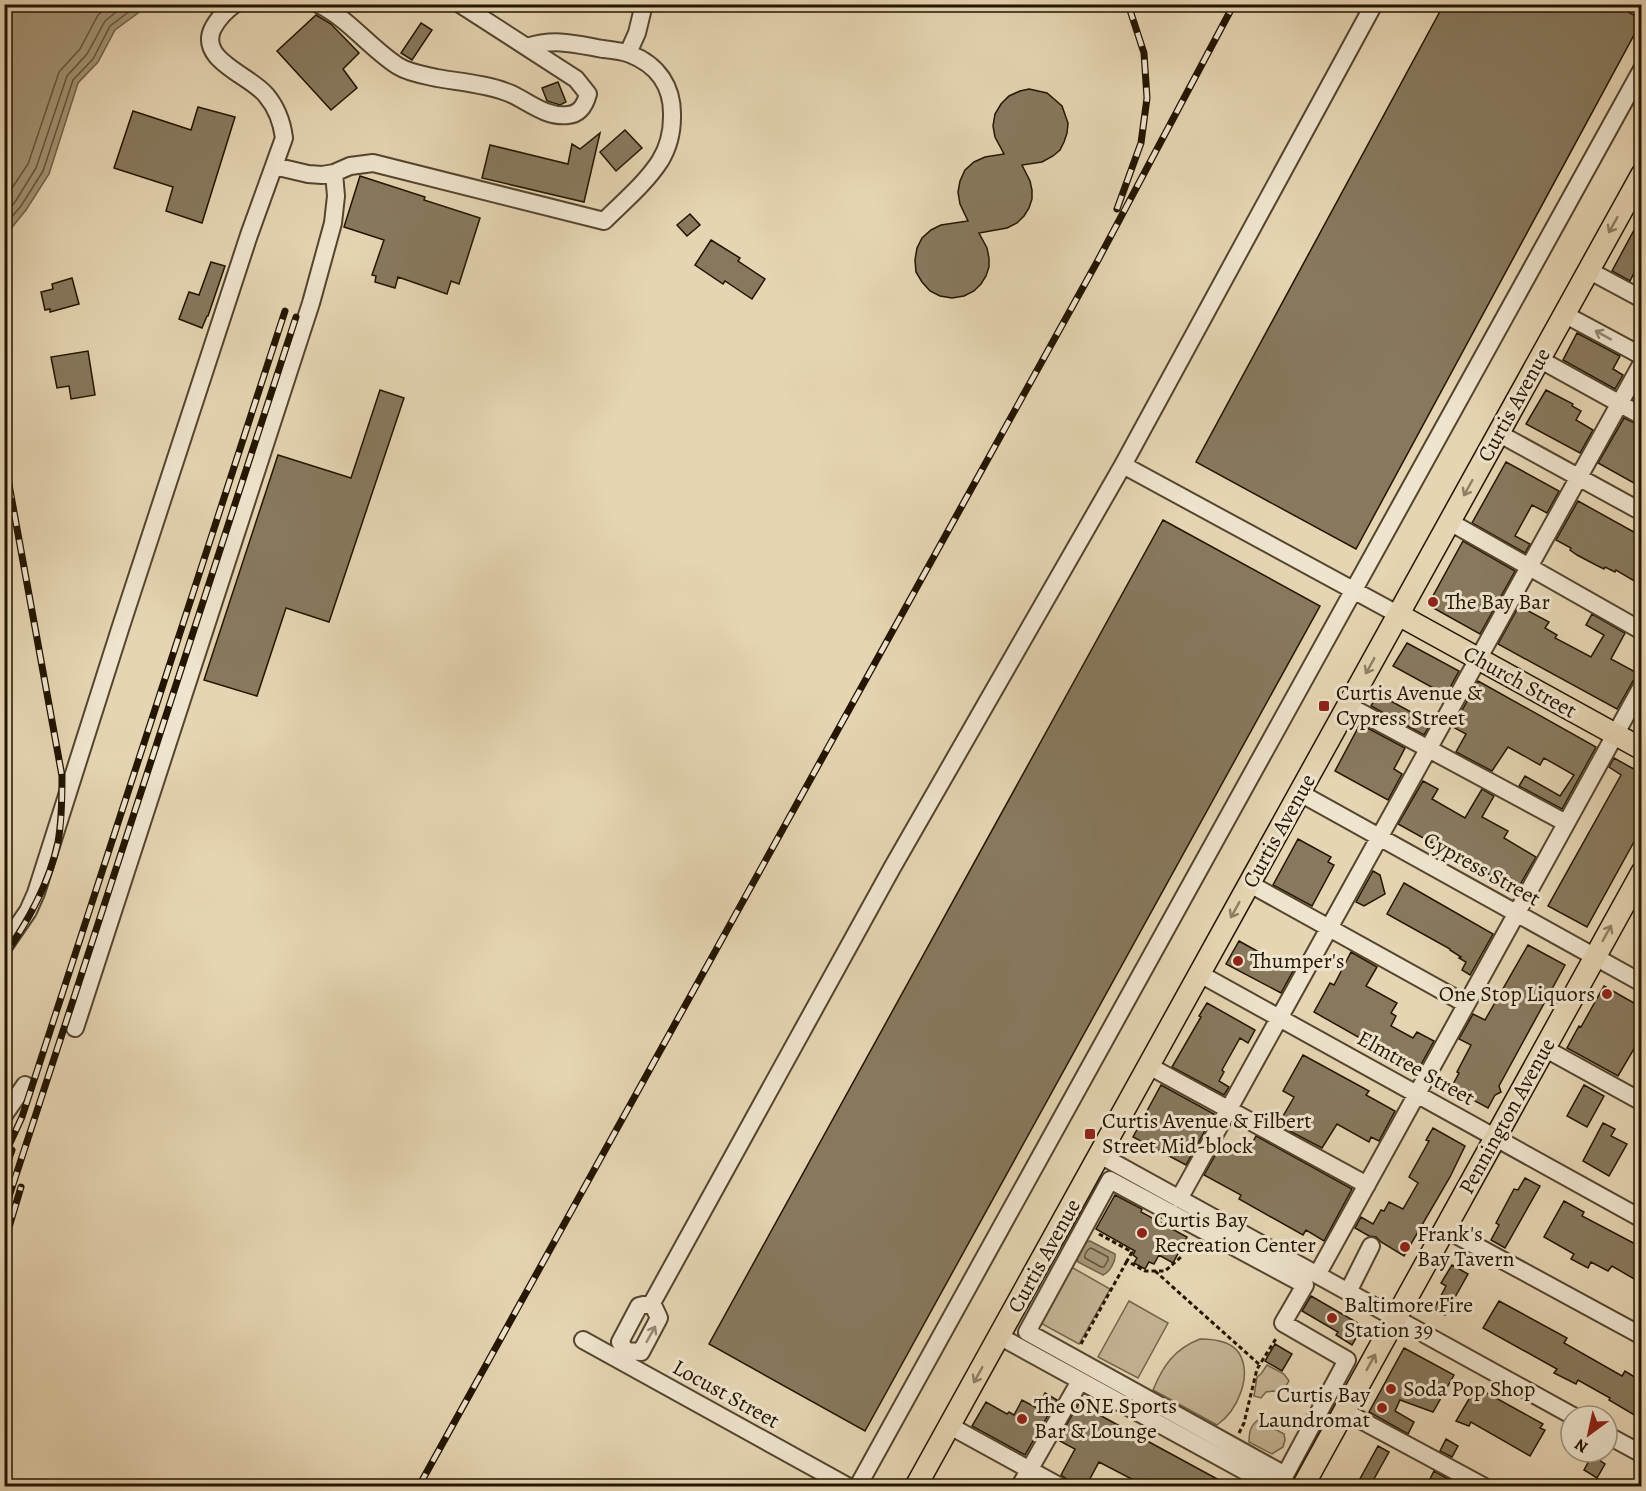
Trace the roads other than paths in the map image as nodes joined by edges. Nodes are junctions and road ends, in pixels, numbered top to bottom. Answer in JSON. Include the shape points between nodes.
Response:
{"nodes":[{"id":1,"x":235,"y":4,"type":"edge"},
{"id":2,"x":318,"y":4,"type":"edge"},
{"id":3,"x":460,"y":4,"type":"edge"},
{"id":4,"x":644,"y":4,"type":"edge"},
{"id":5,"x":1374,"y":4,"type":"edge"},
{"id":6,"x":526,"y":46,"type":"junction"},
{"id":7,"x":628,"y":53,"type":"junction"},
{"id":8,"x":1641,"y":69,"type":"edge"},
{"id":9,"x":274,"y":166,"type":"junction"},
{"id":10,"x":334,"y":173,"type":"junction"},
{"id":11,"x":1638,"y":187,"type":"edge"},
{"id":12,"x":1588,"y":270,"type":"junction"},
{"id":13,"x":1641,"y":299,"type":"edge"},
{"id":14,"x":1564,"y":314,"type":"junction"},
{"id":15,"x":1641,"y":356,"type":"edge"},
{"id":16,"x":1539,"y":360,"type":"junction"},
{"id":17,"x":1641,"y":363,"type":"edge"},
{"id":18,"x":1619,"y":403,"type":"junction"},
{"id":19,"x":1641,"y":416,"type":"edge"},
{"id":20,"x":1498,"y":433,"type":"junction"},
{"id":21,"x":1123,"y":465,"type":"junction"},
{"id":22,"x":1578,"y":477,"type":"junction"},
{"id":23,"x":1641,"y":512,"type":"edge"},
{"id":24,"x":1449,"y":522,"type":"junction"},
{"id":25,"x":1528,"y":567,"type":"junction"},
{"id":26,"x":1353,"y":590,"type":"junction"},
{"id":27,"x":1399,"y":615,"type":"junction"},
{"id":28,"x":1641,"y":631,"type":"edge"},
{"id":29,"x":1478,"y":659,"type":"junction"},
{"id":30,"x":1641,"y":686,"type":"edge"},
{"id":31,"x":1348,"y":706,"type":"junction"},
{"id":32,"x":1615,"y":734,"type":"junction"},
{"id":33,"x":1641,"y":748,"type":"edge"},
{"id":34,"x":1428,"y":749,"type":"junction"},
{"id":35,"x":1300,"y":794,"type":"junction"},
{"id":36,"x":1566,"y":823,"type":"junction"},
{"id":37,"x":1379,"y":838,"type":"junction"},
{"id":38,"x":1641,"y":872,"type":"edge"},
{"id":39,"x":1250,"y":884,"type":"junction"},
{"id":40,"x":1516,"y":914,"type":"junction"},
{"id":41,"x":1329,"y":928,"type":"junction"},
{"id":42,"x":4,"y":946,"type":"edge"},
{"id":43,"x":1594,"y":957,"type":"junction"},
{"id":44,"x":1200,"y":974,"type":"junction"},
{"id":45,"x":1641,"y":983,"type":"edge"},
{"id":46,"x":1466,"y":1004,"type":"junction"},
{"id":47,"x":1280,"y":1018,"type":"junction"},
{"id":48,"x":75,"y":1028,"type":"dead end"},
{"id":49,"x":1544,"y":1048,"type":"junction"},
{"id":50,"x":1149,"y":1066,"type":"junction"},
{"id":51,"x":25,"y":1085,"type":"dead end"},
{"id":52,"x":1417,"y":1094,"type":"junction"},
{"id":53,"x":1641,"y":1102,"type":"edge"},
{"id":54,"x":1229,"y":1110,"type":"junction"},
{"id":55,"x":4,"y":1115,"type":"edge"},
{"id":56,"x":1495,"y":1137,"type":"junction"},
{"id":57,"x":1100,"y":1155,"type":"junction"},
{"id":58,"x":1367,"y":1185,"type":"junction"},
{"id":59,"x":1179,"y":1199,"type":"junction"},
{"id":60,"x":1641,"y":1219,"type":"edge"},
{"id":61,"x":1085,"y":1226,"type":"joint"},
{"id":62,"x":1445,"y":1229,"type":"junction"},
{"id":63,"x":1371,"y":1246,"type":"dead end"},
{"id":64,"x":1317,"y":1275,"type":"junction"},
{"id":65,"x":1348,"y":1292,"type":"junction"},
{"id":66,"x":652,"y":1303,"type":"junction"},
{"id":67,"x":1395,"y":1318,"type":"junction"},
{"id":68,"x":999,"y":1336,"type":"junction"},
{"id":69,"x":1641,"y":1336,"type":"edge"},
{"id":70,"x":583,"y":1340,"type":"dead end"},
{"id":71,"x":623,"y":1356,"type":"junction"},
{"id":72,"x":1080,"y":1381,"type":"junction"},
{"id":73,"x":1559,"y":1408,"type":"edge"},
{"id":74,"x":1344,"y":1411,"type":"junction"},
{"id":75,"x":950,"y":1426,"type":"junction"},
{"id":76,"x":1619,"y":1442,"type":"edge"},
{"id":77,"x":1641,"y":1454,"type":"edge"},
{"id":78,"x":1030,"y":1470,"type":"junction"},
{"id":79,"x":848,"y":1486,"type":"edge"},
{"id":80,"x":858,"y":1486,"type":"edge"},
{"id":81,"x":916,"y":1486,"type":"edge"},
{"id":82,"x":1020,"y":1486,"type":"edge"},
{"id":83,"x":1059,"y":1486,"type":"edge"},
{"id":84,"x":1272,"y":1486,"type":"edge"},
{"id":85,"x":1303,"y":1486,"type":"edge"},
{"id":86,"x":1483,"y":1486,"type":"edge"}],
"edges":[{"from":1,"to":9,"type":"street","via":[[216,22],[209,45],[223,62],[265,93],[277,111],[284,138]]},
{"from":2,"to":6,"type":"street","via":[[399,67],[509,93],[548,113],[567,116],[579,112],[588,94],[576,79]]},
{"from":3,"to":6,"type":"street"},
{"from":4,"to":7,"type":"street"},
{"from":5,"to":21,"type":"street"},
{"from":6,"to":7,"type":"street","via":[[559,41]]},
{"from":7,"to":10,"type":"street","via":[[659,72],[669,88],[672,127],[661,159],[646,180],[604,221],[373,163]]},
{"from":8,"to":26,"type":"street"},
{"from":9,"to":10,"type":"street","via":[[308,174]]},
{"from":9,"to":42,"type":"street","via":[[36,893]]},
{"from":10,"to":48,"type":"street","via":[[333,223],[311,303]]},
{"from":11,"to":12,"type":"main road","name":"Curtis Avenue","one_way":true},
{"from":12,"to":13,"type":"street"},
{"from":12,"to":14,"type":"main road","name":"Curtis Avenue"},
{"from":15,"to":14,"type":"street","one_way":true},
{"from":14,"to":16,"type":"main road","name":"Curtis Avenue"},
{"from":16,"to":18,"type":"street"},
{"from":16,"to":20,"type":"main road","name":"Curtis Avenue"},
{"from":17,"to":18,"type":"street"},
{"from":18,"to":19,"type":"street"},
{"from":18,"to":22,"type":"street"},
{"from":20,"to":22,"type":"street"},
{"from":20,"to":24,"type":"main road","name":"Curtis Avenue","one_way":true},
{"from":21,"to":26,"type":"street"},
{"from":21,"to":66,"type":"street","via":[[892,868]]},
{"from":22,"to":23,"type":"street"},
{"from":22,"to":25,"type":"street"},
{"from":24,"to":25,"type":"street"},
{"from":24,"to":27,"type":"main road","name":"Curtis Avenue"},
{"from":25,"to":28,"type":"street"},
{"from":25,"to":29,"type":"street"},
{"from":26,"to":27,"type":"street"},
{"from":26,"to":80,"type":"street"},
{"from":27,"to":29,"type":"main road","name":"Church Street"},
{"from":27,"to":31,"type":"main road","name":"Curtis Avenue","one_way":true},
{"from":29,"to":32,"type":"main road","name":"Church Street"},
{"from":29,"to":34,"type":"street"},
{"from":30,"to":32,"type":"street"},
{"from":31,"to":34,"type":"street"},
{"from":31,"to":35,"type":"main road","name":"Curtis Avenue"},
{"from":32,"to":33,"type":"main road","name":"Church Street"},
{"from":32,"to":36,"type":"street"},
{"from":34,"to":36,"type":"street"},
{"from":34,"to":37,"type":"street"},
{"from":35,"to":37,"type":"street","name":"Cypress Street"},
{"from":35,"to":39,"type":"main road","name":"Curtis Avenue"},
{"from":36,"to":40,"type":"street"},
{"from":37,"to":40,"type":"street","name":"Cypress Street"},
{"from":37,"to":41,"type":"street"},
{"from":43,"to":38,"type":"main road","name":"Pennington Avenue","one_way":true},
{"from":39,"to":41,"type":"street"},
{"from":39,"to":44,"type":"main road","name":"Curtis Avenue","one_way":true},
{"from":40,"to":43,"type":"street","name":"Cypress Street"},
{"from":40,"to":46,"type":"street"},
{"from":41,"to":46,"type":"street"},
{"from":41,"to":47,"type":"street"},
{"from":43,"to":45,"type":"street","name":"Cypress Street"},
{"from":43,"to":49,"type":"main road","name":"Pennington Avenue"},
{"from":44,"to":47,"type":"street","name":"Elmtree Street"},
{"from":44,"to":50,"type":"main road","name":"Curtis Avenue"},
{"from":46,"to":52,"type":"street"},
{"from":47,"to":52,"type":"street","name":"Elmtree Street"},
{"from":47,"to":54,"type":"street"},
{"from":49,"to":53,"type":"street"},
{"from":49,"to":56,"type":"main road","name":"Pennington Avenue"},
{"from":50,"to":54,"type":"street"},
{"from":50,"to":57,"type":"main road","name":"Curtis Avenue"},
{"from":51,"to":55,"type":"street"},
{"from":52,"to":56,"type":"street","name":"Elmtree Street"},
{"from":52,"to":58,"type":"street"},
{"from":54,"to":58,"type":"street"},
{"from":54,"to":59,"type":"street"},
{"from":56,"to":60,"type":"street","name":"Elmtree Street"},
{"from":56,"to":62,"type":"main road","name":"Pennington Avenue"},
{"from":57,"to":59,"type":"street"},
{"from":57,"to":68,"type":"main road","name":"Curtis Avenue"},
{"from":58,"to":64,"type":"street"},
{"from":59,"to":64,"type":"street"},
{"from":61,"to":61,"type":"street","via":[[1110,1180],[1305,1285],[1283,1323],[1347,1360],[1285,1475],[1027,1332]]},
{"from":62,"to":67,"type":"main road","name":"Pennington Avenue"},
{"from":62,"to":69,"type":"street"},
{"from":63,"to":65,"type":"street"},
{"from":64,"to":65,"type":"street"},
{"from":65,"to":67,"type":"street"},
{"from":66,"to":71,"type":"street","via":[[639,1306],[635,1313],[620,1342]]},
{"from":71,"to":66,"type":"street","one_way":true,"via":[[641,1352],[656,1325],[659,1318]]},
{"from":67,"to":73,"type":"street"},
{"from":74,"to":67,"type":"main road","name":"Pennington Avenue","one_way":true},
{"from":68,"to":72,"type":"street"},
{"from":68,"to":75,"type":"main road","name":"Curtis Avenue","one_way":true},
{"from":70,"to":71,"type":"street","name":"Locust Street"},
{"from":71,"to":79,"type":"street","name":"Locust Street"},
{"from":72,"to":78,"type":"street"},
{"from":72,"to":84,"type":"street"},
{"from":74,"to":85,"type":"main road","name":"Pennington Avenue"},
{"from":74,"to":86,"type":"street"},
{"from":75,"to":78,"type":"street"},
{"from":75,"to":81,"type":"main road","name":"Curtis Avenue"},
{"from":76,"to":77,"type":"street"},
{"from":78,"to":82,"type":"street"},
{"from":78,"to":83,"type":"street"}]}
